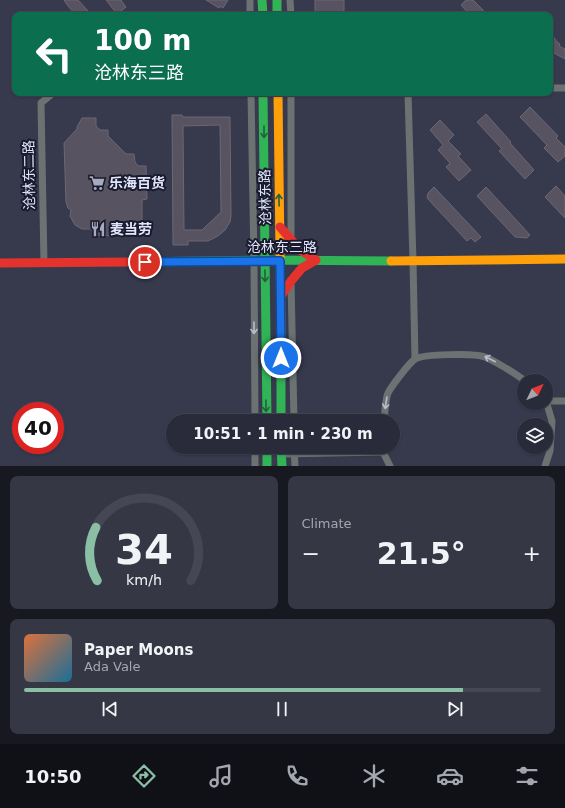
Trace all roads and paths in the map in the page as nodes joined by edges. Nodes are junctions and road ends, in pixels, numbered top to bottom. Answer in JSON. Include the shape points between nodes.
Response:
{"nodes":[{"id":1,"x":250,"y":0,"type":"edge"},
{"id":2,"x":262,"y":0,"type":"edge"},
{"id":3,"x":277,"y":0,"type":"edge"},
{"id":4,"x":290,"y":0,"type":"edge"},
{"id":5,"x":250,"y":12,"type":"edge"},
{"id":6,"x":262,"y":12,"type":"edge"},
{"id":7,"x":277,"y":12,"type":"edge"},
{"id":8,"x":291,"y":12,"type":"edge"},
{"id":9,"x":553,"y":88,"type":"edge"},
{"id":10,"x":565,"y":88,"type":"edge"},
{"id":11,"x":50,"y":96,"type":"edge"},
{"id":12,"x":251,"y":96,"type":"edge"},
{"id":13,"x":263,"y":96,"type":"edge"},
{"id":14,"x":278,"y":96,"type":"edge"},
{"id":15,"x":291,"y":96,"type":"edge"},
{"id":16,"x":408,"y":96,"type":"edge"},
{"id":17,"x":280,"y":227,"type":"junction"},
{"id":18,"x":291,"y":240,"type":"junction"},
{"id":19,"x":565,"y":259,"type":"edge"},
{"id":20,"x":264,"y":260,"type":"junction"},
{"id":21,"x":316,"y":260,"type":"junction"},
{"id":22,"x":254,"y":261,"type":"junction"},
{"id":23,"x":280,"y":261,"type":"junction"},
{"id":24,"x":413,"y":262,"type":"junction"},
{"id":25,"x":0,"y":263,"type":"edge"},
{"id":26,"x":44,"y":263,"type":"junction"},
{"id":27,"x":291,"y":281,"type":"junction"},
{"id":28,"x":281,"y":296,"type":"junction"},
{"id":29,"x":415,"y":359,"type":"junction"},
{"id":30,"x":517,"y":376,"type":"edge"},
{"id":31,"x":553,"y":401,"type":"edge"},
{"id":32,"x":565,"y":401,"type":"edge"},
{"id":33,"x":549,"y":410,"type":"edge"},
{"id":34,"x":254,"y":414,"type":"edge"},
{"id":35,"x":267,"y":414,"type":"edge"},
{"id":36,"x":281,"y":414,"type":"edge"},
{"id":37,"x":294,"y":414,"type":"edge"},
{"id":38,"x":385,"y":414,"type":"edge"},
{"id":39,"x":255,"y":454,"type":"edge"},
{"id":40,"x":267,"y":454,"type":"edge"},
{"id":41,"x":282,"y":454,"type":"edge"},
{"id":42,"x":294,"y":454,"type":"edge"},
{"id":43,"x":385,"y":454,"type":"edge"},
{"id":44,"x":255,"y":466,"type":"edge"},
{"id":45,"x":267,"y":466,"type":"edge"},
{"id":46,"x":282,"y":466,"type":"edge"},
{"id":47,"x":295,"y":466,"type":"edge"},
{"id":48,"x":390,"y":466,"type":"edge"},
{"id":49,"x":545,"y":466,"type":"edge"}],
"edges":[{"from":1,"to":5,"type":"street"},
{"from":2,"to":6,"type":"street"},
{"from":3,"to":7,"type":"street"},
{"from":4,"to":8,"type":"street"},
{"from":9,"to":10,"type":"street"},
{"from":11,"to":26,"type":"street","name":"沧林东二路","via":[[41,104]]},
{"from":12,"to":22,"type":"street"},
{"from":13,"to":20,"type":"street","name":"沧林东路","one_way":true},
{"from":17,"to":14,"type":"street","name":"沧林东路","one_way":true},
{"from":15,"to":18,"type":"street"},
{"from":16,"to":24,"type":"street"},
{"from":17,"to":18,"type":"street"},
{"from":17,"to":23,"type":"street","name":"沧林东路"},
{"from":18,"to":21,"type":"street","via":[[300,250]]},
{"from":19,"to":24,"type":"street","name":"沧林东三路"},
{"from":20,"to":22,"type":"street","name":"沧林东三路"},
{"from":20,"to":23,"type":"street","name":"沧林东三路"},
{"from":20,"to":35,"type":"street","name":"沧林东路","one_way":true},
{"from":21,"to":23,"type":"street","name":"沧林东三路"},
{"from":21,"to":24,"type":"street","name":"沧林东三路"},
{"from":21,"to":27,"type":"street","via":[[302,268]]},
{"from":22,"to":26,"type":"street","name":"沧林东三路"},
{"from":22,"to":34,"type":"street","one_way":true},
{"from":23,"to":28,"type":"street","name":"沧林东路"},
{"from":24,"to":29,"type":"street"},
{"from":25,"to":26,"type":"street","name":"沧林东三路"},
{"from":27,"to":28,"type":"street"},
{"from":27,"to":37,"type":"street"},
{"from":28,"to":36,"type":"street","name":"沧林东路"},
{"from":30,"to":29,"type":"street","one_way":true,"via":[[484,356],[448,354]]},
{"from":29,"to":38,"type":"street","one_way":true,"via":[[388,394]]},
{"from":31,"to":32,"type":"street"},
{"from":33,"to":49,"type":"street","via":[[552,421],[550,451]]},
{"from":39,"to":44,"type":"street"},
{"from":40,"to":45,"type":"street"},
{"from":41,"to":46,"type":"street"},
{"from":42,"to":47,"type":"street"},
{"from":43,"to":48,"type":"street"}]}
